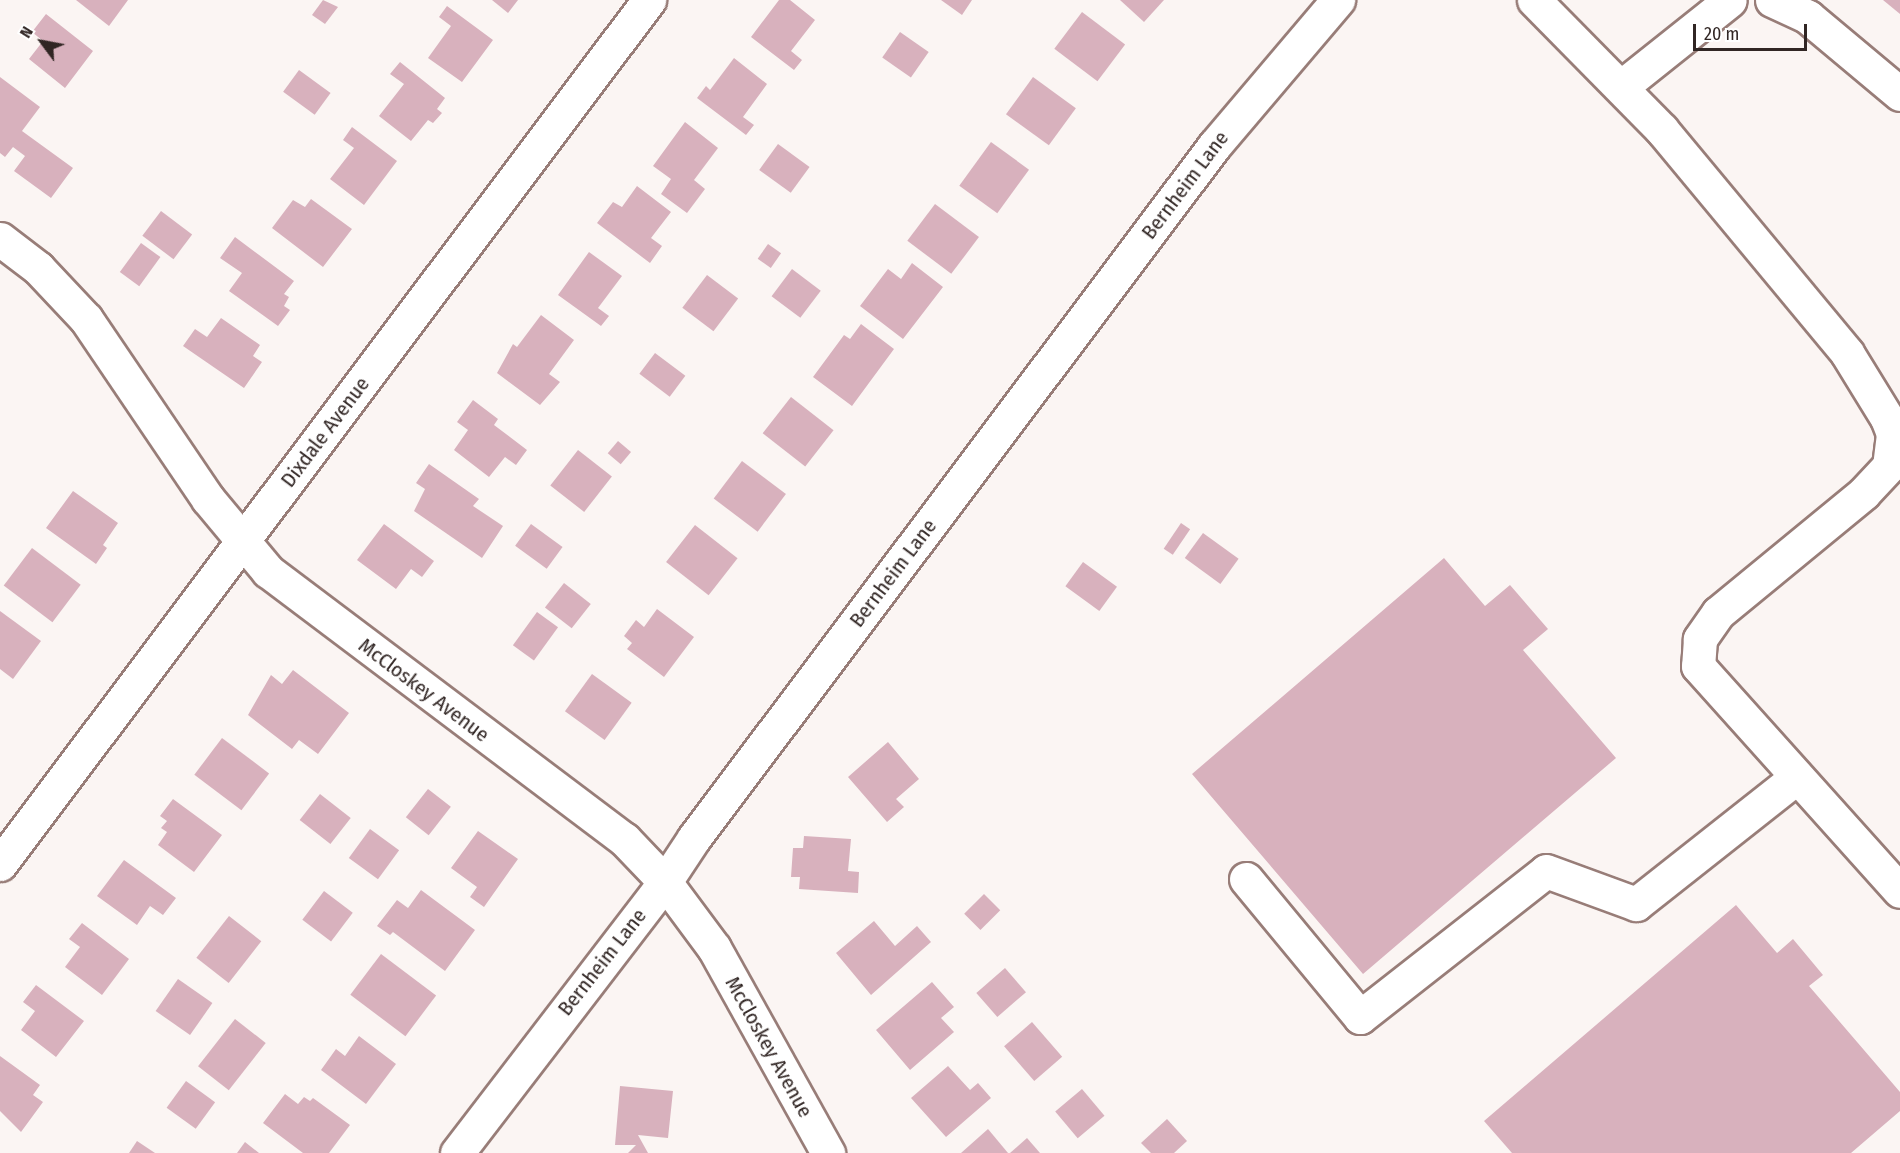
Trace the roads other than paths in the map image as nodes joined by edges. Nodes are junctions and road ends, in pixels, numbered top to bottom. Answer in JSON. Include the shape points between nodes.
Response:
{"nodes":[{"id":1,"x":650,"y":0,"type":"edge"},
{"id":2,"x":1338,"y":0,"type":"edge"},
{"id":3,"x":1534,"y":0,"type":"edge"},
{"id":4,"x":1730,"y":0,"type":"edge"},
{"id":5,"x":1772,"y":0,"type":"edge"},
{"id":6,"x":1621,"y":87,"type":"junction"},
{"id":7,"x":1900,"y":94,"type":"edge"},
{"id":8,"x":0,"y":239,"type":"edge"},
{"id":9,"x":242,"y":542,"type":"junction"},
{"id":10,"x":1797,"y":777,"type":"junction"},
{"id":11,"x":0,"y":864,"type":"edge"},
{"id":12,"x":1246,"y":879,"type":"dead end"},
{"id":13,"x":665,"y":882,"type":"junction"},
{"id":14,"x":1900,"y":891,"type":"edge"},
{"id":15,"x":457,"y":1153,"type":"edge"},
{"id":16,"x":828,"y":1153,"type":"edge"}],
"edges":[{"from":1,"to":9,"type":"street","name":"Dixdale Avenue"},
{"from":2,"to":13,"type":"street","name":"Bernheim Lane","via":[[1214,146],[694,838]]},
{"from":3,"to":6,"type":"street"},
{"from":4,"to":6,"type":"street"},
{"from":5,"to":7,"type":"street","via":[[1809,17]]},
{"from":6,"to":10,"type":"street","via":[[1662,130],[1847,353],[1893,434],[1889,466],[1864,493],[1718,613],[1700,639],[1698,666]]},
{"from":8,"to":9,"type":"street","name":"McCloskey Avenue","via":[[38,268],[86,319]]},
{"from":9,"to":11,"type":"street","name":"Dixdale Avenue"},
{"from":9,"to":13,"type":"street","name":"McCloskey Avenue","via":[[268,571],[304,600],[624,839]]},
{"from":10,"to":12,"type":"street","via":[[1636,904],[1546,872],[1360,1017]]},
{"from":10,"to":14,"type":"street"},
{"from":13,"to":15,"type":"street","name":"Bernheim Lane"},
{"from":13,"to":16,"type":"street","name":"McCloskey Avenue","via":[[714,948]]}]}
